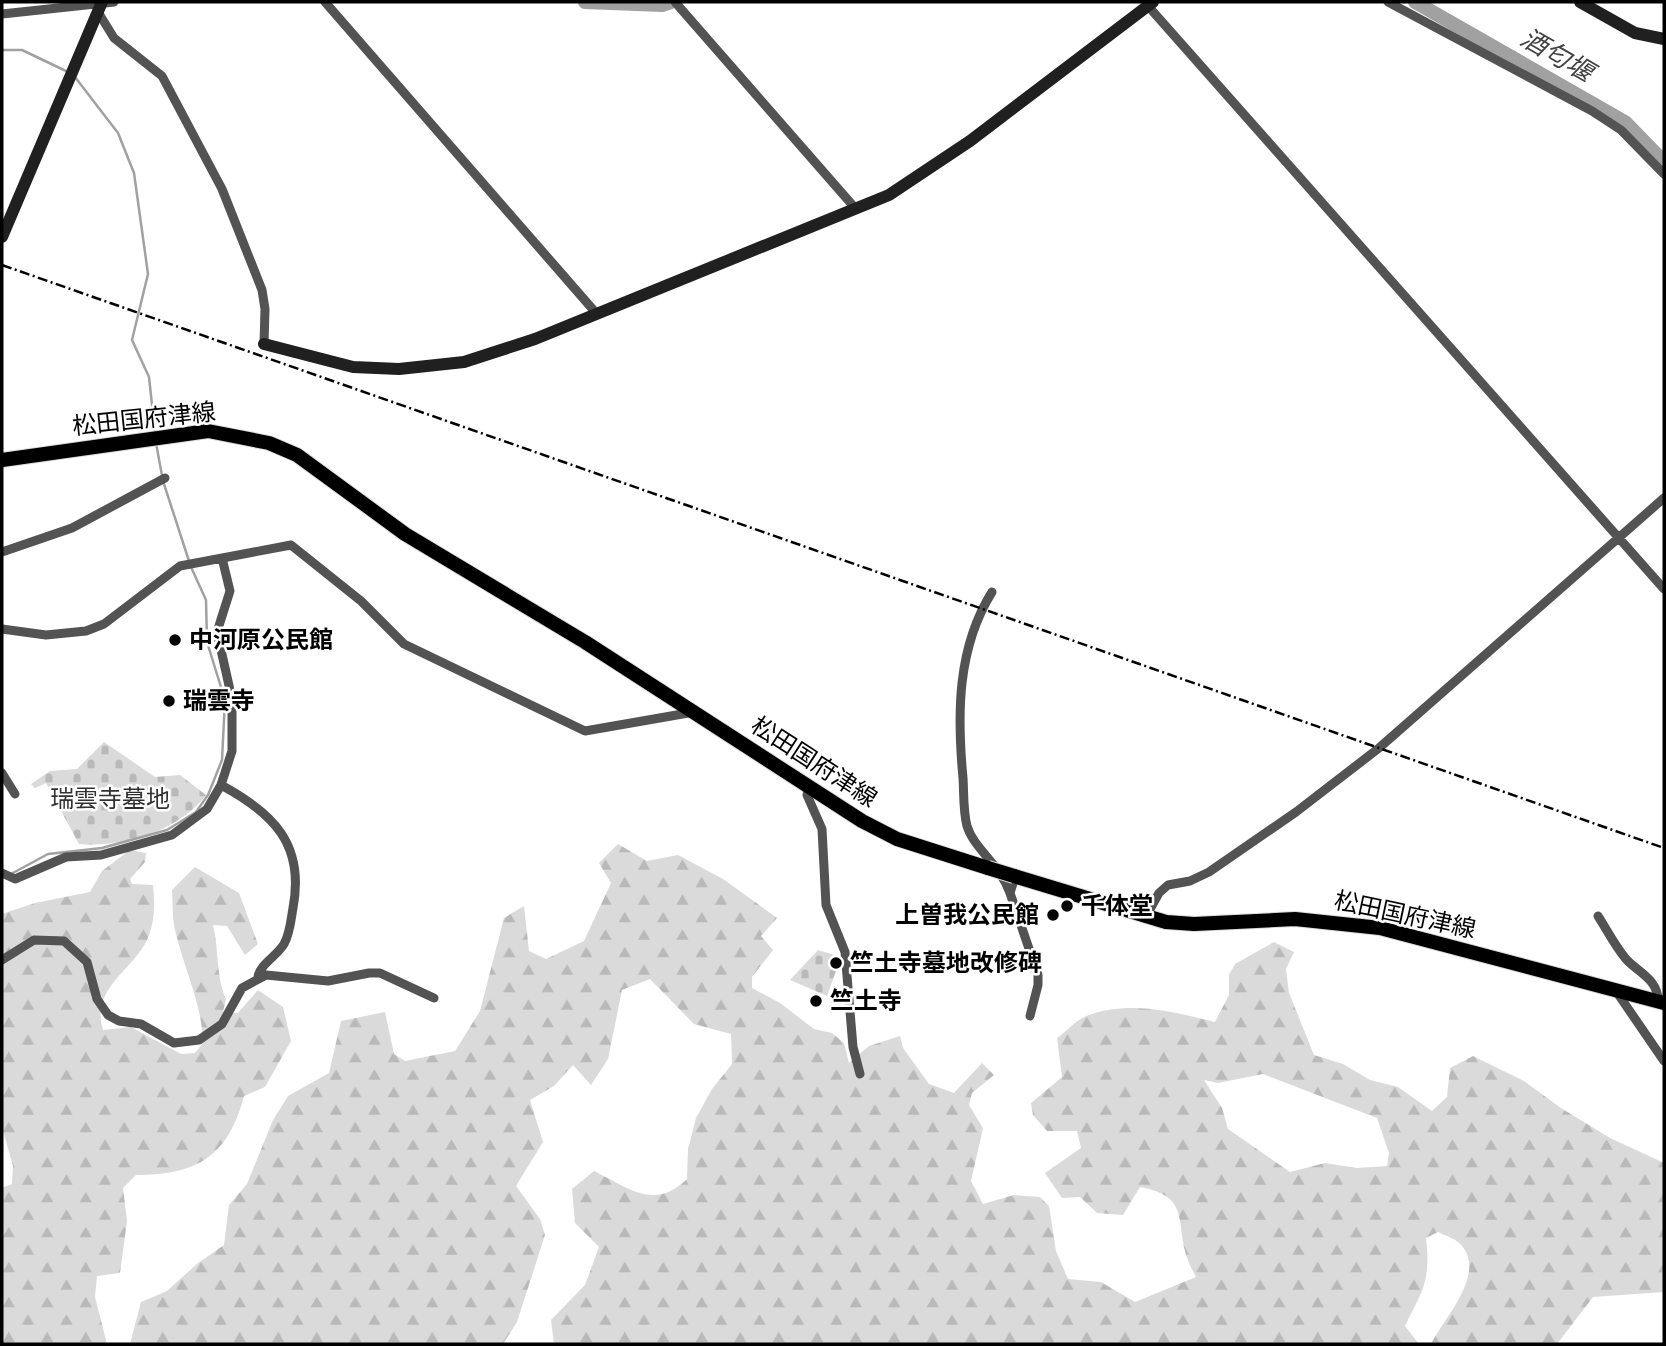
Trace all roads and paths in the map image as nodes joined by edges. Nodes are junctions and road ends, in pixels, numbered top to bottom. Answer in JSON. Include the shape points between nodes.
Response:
{"nodes":[{"id":1,"x":325,"y":2,"type":"edge"},
{"id":2,"x":675,"y":2,"type":"edge"},
{"id":3,"x":1388,"y":2,"type":"edge"},
{"id":4,"x":1580,"y":2,"type":"edge"},
{"id":5,"x":1150,"y":4,"type":"edge"},
{"id":6,"x":104,"y":5,"type":"edge"},
{"id":7,"x":2,"y":13,"type":"edge"},
{"id":8,"x":1664,"y":39,"type":"edge"},
{"id":9,"x":1664,"y":174,"type":"edge"},
{"id":10,"x":855,"y":208,"type":"junction"},
{"id":11,"x":2,"y":237,"type":"edge"},
{"id":12,"x":596,"y":313,"type":"junction"},
{"id":13,"x":264,"y":344,"type":"joint"},
{"id":14,"x":2,"y":460,"type":"edge"},
{"id":15,"x":162,"y":478,"type":"dead end"},
{"id":16,"x":1664,"y":498,"type":"edge"},
{"id":17,"x":1619,"y":537,"type":"junction"},
{"id":18,"x":2,"y":552,"type":"edge"},
{"id":19,"x":222,"y":558,"type":"junction"},
{"id":20,"x":1664,"y":589,"type":"edge"},
{"id":21,"x":992,"y":592,"type":"dead end"},
{"id":22,"x":2,"y":629,"type":"edge"},
{"id":23,"x":694,"y":712,"type":"junction"},
{"id":24,"x":3,"y":776,"type":"edge"},
{"id":25,"x":221,"y":785,"type":"junction"},
{"id":26,"x":809,"y":786,"type":"junction"},
{"id":27,"x":15,"y":794,"type":"dead end"},
{"id":28,"x":978,"y":845,"type":"junction"},
{"id":29,"x":966,"y":861,"type":"junction"},
{"id":30,"x":5,"y":876,"type":"edge"},
{"id":31,"x":1015,"y":877,"type":"junction"},
{"id":32,"x":1010,"y":893,"type":"junction"},
{"id":33,"x":1598,"y":916,"type":"dead end"},
{"id":34,"x":1144,"y":918,"type":"junction"},
{"id":35,"x":2,"y":960,"type":"edge"},
{"id":36,"x":258,"y":977,"type":"junction"},
{"id":37,"x":1616,"y":991,"type":"junction"},
{"id":38,"x":434,"y":998,"type":"dead end"},
{"id":39,"x":1661,"y":1002,"type":"edge"},
{"id":40,"x":1030,"y":1016,"type":"dead end"},
{"id":41,"x":1664,"y":1061,"type":"edge"},
{"id":42,"x":860,"y":1074,"type":"dead end"}],
"edges":[{"from":1,"to":12,"type":"street"},
{"from":2,"to":10,"type":"street"},
{"from":3,"to":9,"type":"street","via":[[1621,130]]},
{"from":4,"to":8,"type":"street","via":[[1635,33]]},
{"from":5,"to":10,"type":"street","via":[[921,176],[890,195]]},
{"from":5,"to":17,"type":"street"},
{"from":6,"to":7,"type":"street"},
{"from":6,"to":11,"type":"street"},
{"from":6,"to":13,"type":"street","via":[[114,37],[162,76],[222,190],[262,290]]},
{"from":10,"to":12,"type":"street"},
{"from":12,"to":13,"type":"street","via":[[464,362],[399,369],[352,367]]},
{"from":14,"to":23,"type":"main road","name":"松田国府津線","via":[[208,431],[269,443],[297,455],[405,534]]},
{"from":15,"to":18,"type":"street","via":[[72,528]]},
{"from":16,"to":17,"type":"street"},
{"from":17,"to":20,"type":"street"},
{"from":17,"to":34,"type":"street","via":[[1379,748],[1209,872],[1168,885]]},
{"from":19,"to":22,"type":"street","via":[[188,564],[104,624],[86,631],[46,635]]},
{"from":19,"to":23,"type":"street","via":[[291,545],[361,601],[404,644],[585,731]]},
{"from":19,"to":25,"type":"street","via":[[230,591],[217,632],[232,699],[232,751]]},
{"from":21,"to":28,"type":"street","via":[[971,631],[958,725],[967,827]]},
{"from":23,"to":26,"type":"main road","name":"松田国府津線"},
{"from":24,"to":27,"type":"street"},
{"from":25,"to":30,"type":"street","via":[[207,809],[172,835],[100,855],[66,857]]},
{"from":25,"to":36,"type":"street","via":[[251,802],[276,825],[297,873],[287,937]]},
{"from":26,"to":29,"type":"main road","name":"松田国府津線","via":[[897,839]]},
{"from":26,"to":42,"type":"street","via":[[807,795],[822,829],[826,905],[845,952],[853,1047]]},
{"from":28,"to":29,"type":"street"},
{"from":28,"to":32,"type":"street","via":[[996,864]]},
{"from":29,"to":31,"type":"main road","name":"松田国府津線","bridge":true},
{"from":31,"to":32,"type":"street"},
{"from":31,"to":34,"type":"main road","name":"松田国府津線"},
{"from":32,"to":40,"type":"street","via":[[1038,975]]},
{"from":33,"to":39,"type":"street"},
{"from":34,"to":37,"type":"main road","name":"松田国府津線","via":[[1194,924],[1330,920],[1380,928]]},
{"from":35,"to":36,"type":"street","via":[[34,940],[64,941],[87,962],[97,999],[108,1015],[141,1024],[174,1043],[199,1040],[222,1024],[242,988]]},
{"from":36,"to":38,"type":"street","via":[[328,981],[369,972]]},
{"from":37,"to":39,"type":"main road","name":"松田国府津線"},
{"from":37,"to":41,"type":"street"}]}
